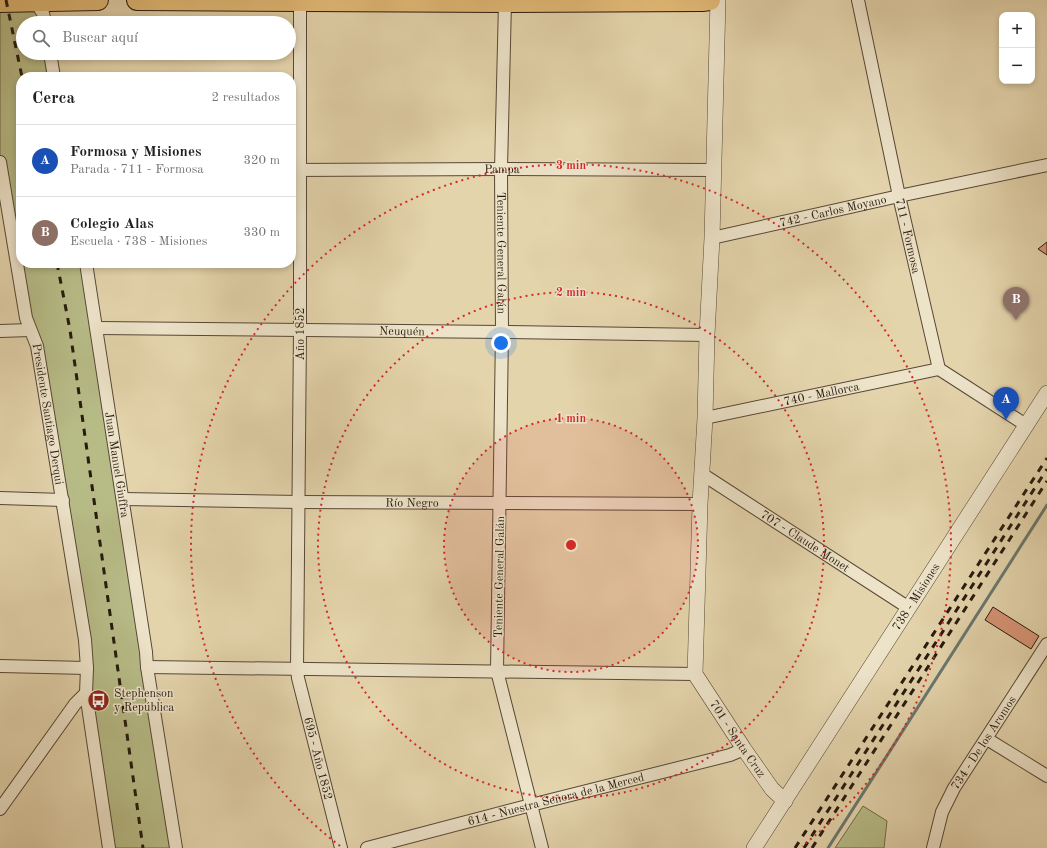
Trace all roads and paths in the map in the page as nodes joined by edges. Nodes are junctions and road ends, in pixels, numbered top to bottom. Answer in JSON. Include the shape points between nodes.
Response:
{"nodes":[{"id":1,"x":34,"y":0,"type":"edge"},
{"id":2,"x":98,"y":0,"type":"edge"},
{"id":3,"x":137,"y":0,"type":"edge"},
{"id":4,"x":300,"y":0,"type":"edge"},
{"id":5,"x":710,"y":0,"type":"edge"},
{"id":6,"x":718,"y":0,"type":"edge"},
{"id":7,"x":858,"y":0,"type":"edge"},
{"id":8,"x":351,"y":1,"type":"edge"},
{"id":9,"x":574,"y":1,"type":"edge"},
{"id":10,"x":0,"y":2,"type":"edge"},
{"id":11,"x":505,"y":2,"type":"junction"},
{"id":12,"x":44,"y":16,"type":"edge"},
{"id":13,"x":51,"y":60,"type":"edge"},
{"id":14,"x":53,"y":72,"type":"edge"},
{"id":15,"x":1047,"y":165,"type":"edge"},
{"id":16,"x":0,"y":166,"type":"edge"},
{"id":17,"x":501,"y":169,"type":"junction"},
{"id":18,"x":296,"y":170,"type":"edge"},
{"id":19,"x":713,"y":170,"type":"junction"},
{"id":20,"x":899,"y":196,"type":"junction"},
{"id":21,"x":712,"y":238,"type":"junction"},
{"id":22,"x":16,"y":260,"type":"edge"},
{"id":23,"x":17,"y":268,"type":"edge"},
{"id":24,"x":87,"y":268,"type":"edge"},
{"id":25,"x":97,"y":328,"type":"junction"},
{"id":26,"x":30,"y":330,"type":"junction"},
{"id":27,"x":300,"y":330,"type":"junction"},
{"id":28,"x":0,"y":331,"type":"edge"},
{"id":29,"x":502,"y":332,"type":"junction"},
{"id":30,"x":707,"y":335,"type":"junction"},
{"id":31,"x":939,"y":369,"type":"junction"},
{"id":32,"x":1047,"y":393,"type":"edge"},
{"id":33,"x":705,"y":418,"type":"junction"},
{"id":34,"x":1026,"y":425,"type":"junction"},
{"id":35,"x":702,"y":474,"type":"junction"},
{"id":36,"x":0,"y":498,"type":"edge"},
{"id":37,"x":123,"y":499,"type":"junction"},
{"id":38,"x":63,"y":500,"type":"junction"},
{"id":39,"x":299,"y":502,"type":"junction"},
{"id":40,"x":500,"y":503,"type":"junction"},
{"id":41,"x":700,"y":504,"type":"junction"},
{"id":42,"x":909,"y":608,"type":"junction"},
{"id":43,"x":1047,"y":644,"type":"edge"},
{"id":44,"x":0,"y":666,"type":"edge"},
{"id":45,"x":147,"y":667,"type":"junction"},
{"id":46,"x":87,"y":668,"type":"junction"},
{"id":47,"x":297,"y":668,"type":"junction"},
{"id":48,"x":497,"y":671,"type":"junction"},
{"id":49,"x":695,"y":674,"type":"junction"},
{"id":50,"x":86,"y":694,"type":"junction"},
{"id":51,"x":987,"y":739,"type":"junction"},
{"id":52,"x":744,"y":749,"type":"junction"},
{"id":53,"x":1047,"y":776,"type":"edge"},
{"id":54,"x":785,"y":801,"type":"junction"},
{"id":55,"x":532,"y":805,"type":"junction"},
{"id":56,"x":0,"y":809,"type":"edge"},
{"id":57,"x":108,"y":848,"type":"edge"},
{"id":58,"x":176,"y":848,"type":"edge"},
{"id":59,"x":341,"y":848,"type":"edge"},
{"id":60,"x":367,"y":848,"type":"edge"},
{"id":61,"x":542,"y":848,"type":"edge"},
{"id":62,"x":754,"y":848,"type":"edge"},
{"id":63,"x":933,"y":848,"type":"edge"}],
"edges":[{"from":1,"to":2,"type":"main road"},
{"from":1,"to":10,"type":"main road"},
{"from":1,"to":12,"type":"street"},
{"from":3,"to":4,"type":"main road"},
{"from":4,"to":8,"type":"main road"},
{"from":4,"to":18,"type":"street","name":"Año 1852"},
{"from":5,"to":9,"type":"main road"},
{"from":6,"to":19,"type":"street"},
{"from":7,"to":20,"type":"street","name":"711 - Formosa"},
{"from":8,"to":11,"type":"main road"},
{"from":9,"to":11,"type":"main road"},
{"from":11,"to":17,"type":"street","name":"Teniente General Galán"},
{"from":13,"to":14,"type":"street"},
{"from":15,"to":20,"type":"street","name":"742 - Carlos Moyano"},
{"from":16,"to":22,"type":"street","name":"Presidente Santiago Derqui"},
{"from":17,"to":18,"type":"street","name":"Pampa"},
{"from":17,"to":19,"type":"street","name":"Pampa"},
{"from":17,"to":29,"type":"street","name":"Teniente General Galán"},
{"from":18,"to":27,"type":"street","name":"Año 1852"},
{"from":19,"to":21,"type":"street"},
{"from":20,"to":21,"type":"street","name":"742 - Carlos Moyano"},
{"from":20,"to":31,"type":"street","name":"711 - Formosa"},
{"from":21,"to":30,"type":"street"},
{"from":23,"to":26,"type":"street","name":"Presidente Santiago Derqui"},
{"from":24,"to":25,"type":"street","name":"Juan Manuel Giuffra"},
{"from":25,"to":27,"type":"street","name":"Neuquén"},
{"from":25,"to":37,"type":"street","name":"Juan Manuel Giuffra"},
{"from":26,"to":28,"type":"street"},
{"from":26,"to":38,"type":"street","name":"Presidente Santiago Derqui","via":[[37,346]]},
{"from":27,"to":29,"type":"street","name":"Neuquén"},
{"from":27,"to":39,"type":"street","name":"Año 1852"},
{"from":29,"to":30,"type":"street","name":"Neuquén"},
{"from":29,"to":40,"type":"street","name":"Teniente General Galán"},
{"from":30,"to":33,"type":"street"},
{"from":31,"to":33,"type":"street","name":"740 - Mallorca"},
{"from":31,"to":34,"type":"street"},
{"from":32,"to":34,"type":"street","name":"738 - Misiones"},
{"from":33,"to":35,"type":"street"},
{"from":34,"to":42,"type":"street","name":"738 - Misiones"},
{"from":35,"to":41,"type":"street"},
{"from":35,"to":42,"type":"street","name":"707 - Claude Monet"},
{"from":36,"to":38,"type":"street"},
{"from":37,"to":39,"type":"street","name":"Río Negro"},
{"from":37,"to":45,"type":"street","name":"Juan Manuel Giuffra"},
{"from":38,"to":46,"type":"street","name":"Presidente Santiago Derqui"},
{"from":39,"to":40,"type":"street","name":"Río Negro"},
{"from":39,"to":47,"type":"street","name":"Año 1852"},
{"from":40,"to":41,"type":"street","name":"Río Negro"},
{"from":40,"to":48,"type":"street","name":"Teniente General Galán"},
{"from":41,"to":49,"type":"street"},
{"from":42,"to":54,"type":"street","name":"738 - Misiones"},
{"from":43,"to":51,"type":"street","name":"734 - De los Aromos"},
{"from":44,"to":46,"type":"street"},
{"from":45,"to":47,"type":"street"},
{"from":45,"to":58,"type":"street","name":"Juan Manuel Giuffra"},
{"from":46,"to":50,"type":"street","name":"Presidente Santiago Derqui"},
{"from":47,"to":48,"type":"street"},
{"from":47,"to":59,"type":"street","name":"695 - Año 1852"},
{"from":48,"to":49,"type":"street"},
{"from":48,"to":55,"type":"street","name":"Teniente General Galán"},
{"from":49,"to":52,"type":"street","name":"701 - Santa Cruz"},
{"from":50,"to":56,"type":"street","via":[[75,704]]},
{"from":50,"to":57,"type":"street","name":"Presidente Santiago Derqui"},
{"from":51,"to":53,"type":"street"},
{"from":51,"to":63,"type":"street","name":"734 - De los Aromos","via":[[954,788],[942,812]]},
{"from":52,"to":54,"type":"street","name":"701 - Santa Cruz","via":[[772,789]]},
{"from":52,"to":55,"type":"street","name":"614 - Nuestra Señora de la Merced","via":[[730,755]]},
{"from":54,"to":62,"type":"street","name":"738 - Misiones"},
{"from":55,"to":60,"type":"street","name":"614 - Nuestra Señora de la Merced"},
{"from":55,"to":61,"type":"street","name":"Teniente General Galán"}]}
